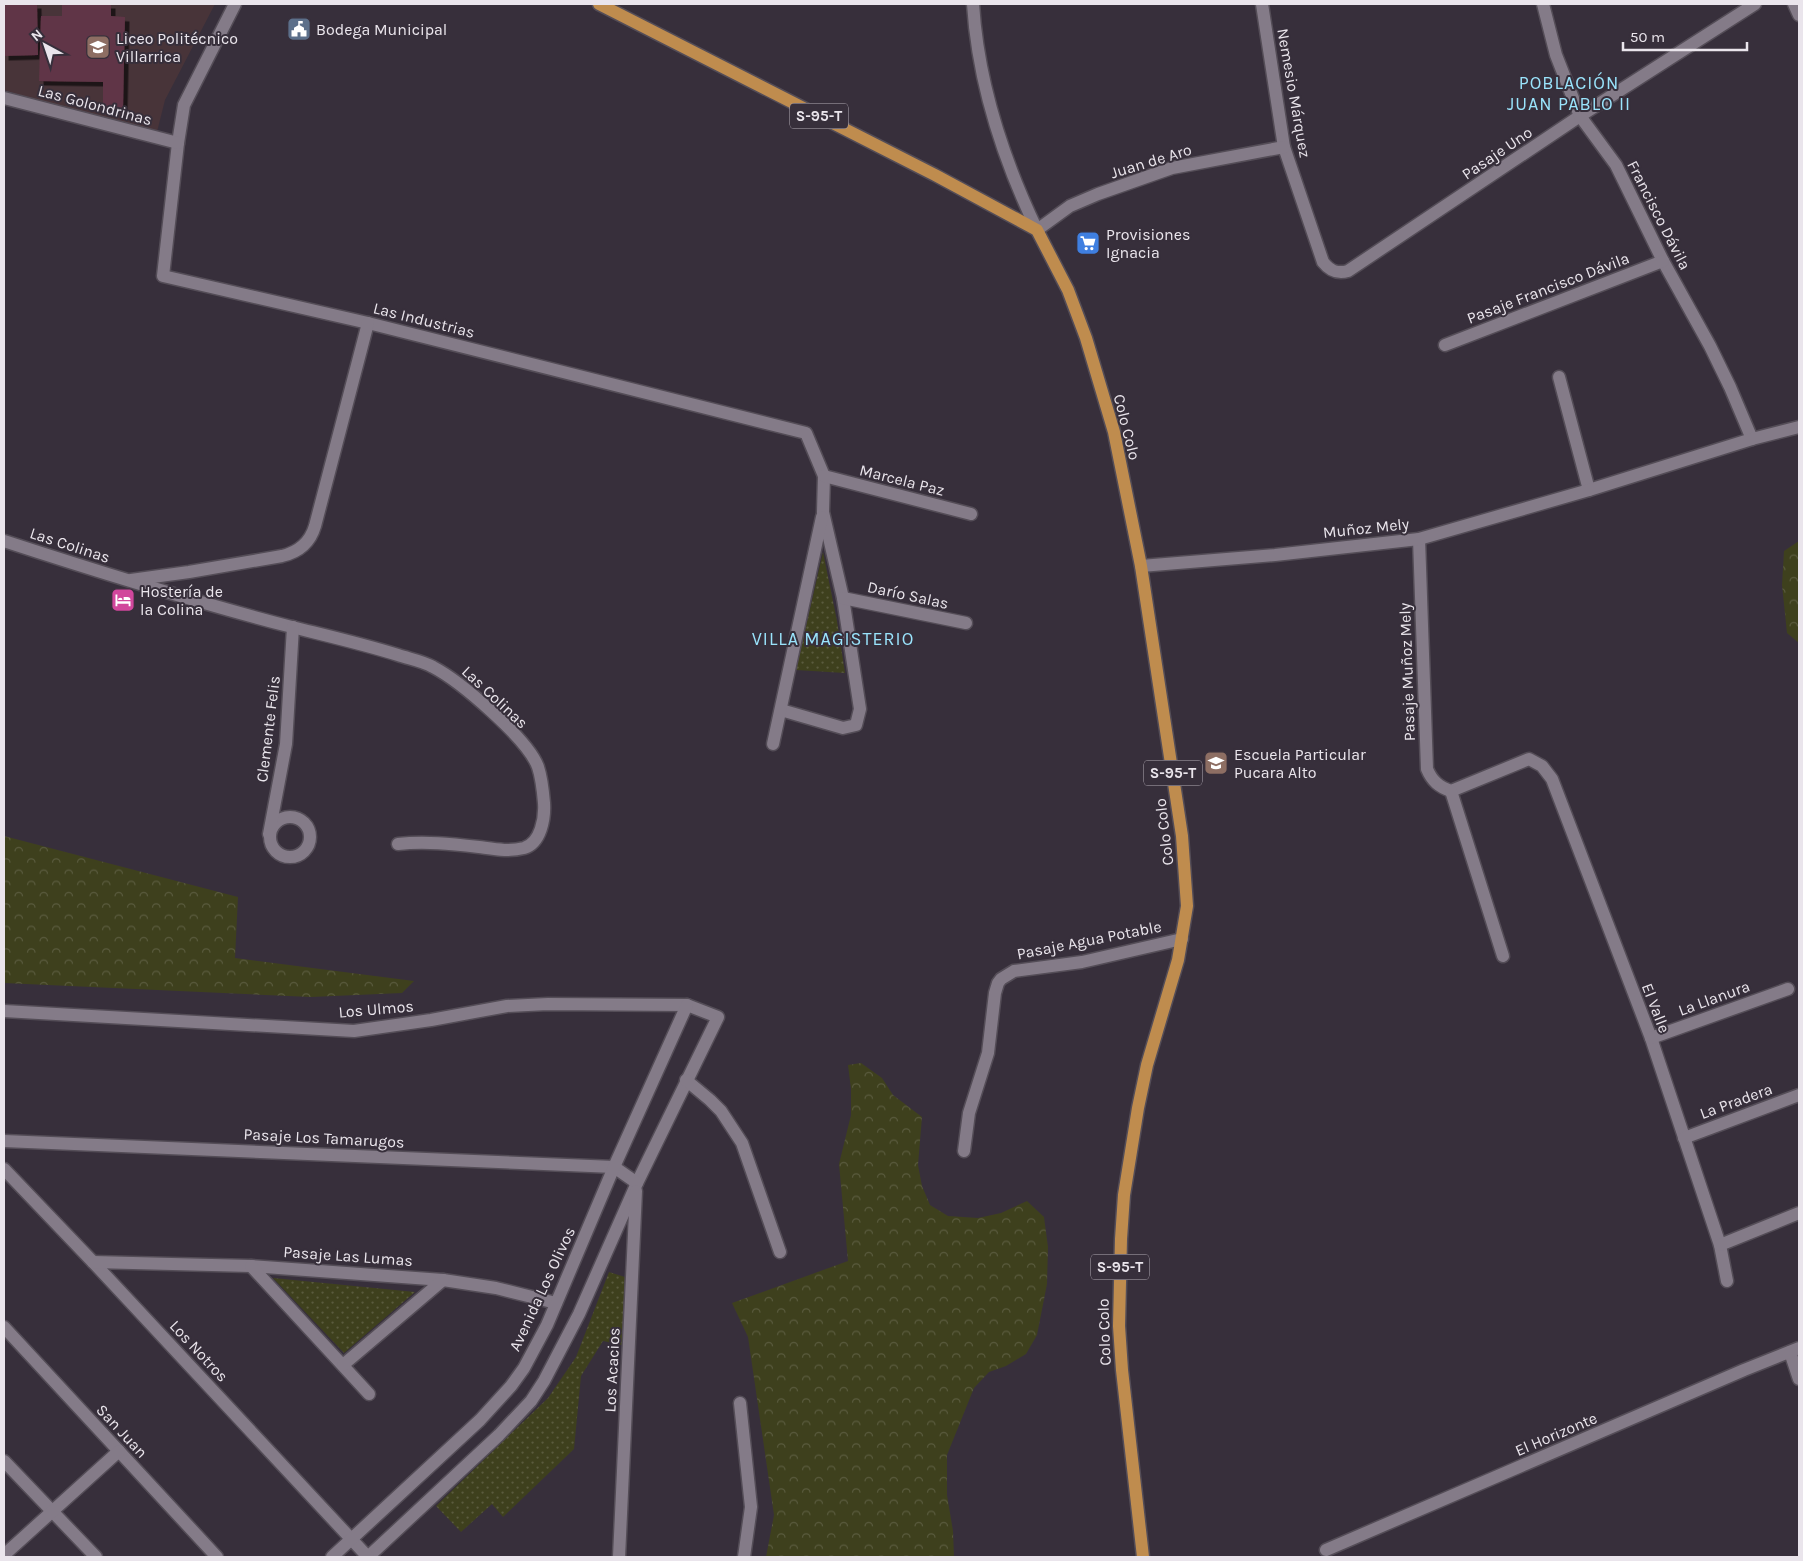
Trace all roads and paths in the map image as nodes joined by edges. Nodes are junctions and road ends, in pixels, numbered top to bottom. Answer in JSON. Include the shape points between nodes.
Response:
{"nodes":[{"id":1,"x":235,"y":4,"type":"edge"},
{"id":2,"x":599,"y":4,"type":"edge"},
{"id":3,"x":972,"y":4,"type":"edge"},
{"id":4,"x":1262,"y":4,"type":"edge"},
{"id":5,"x":1543,"y":4,"type":"edge"},
{"id":6,"x":1755,"y":4,"type":"edge"},
{"id":7,"x":1794,"y":4,"type":"edge"},
{"id":8,"x":1799,"y":16,"type":"edge"},
{"id":9,"x":4,"y":98,"type":"edge"},
{"id":10,"x":1580,"y":116,"type":"junction"},
{"id":11,"x":178,"y":143,"type":"junction"},
{"id":12,"x":1284,"y":147,"type":"junction"},
{"id":13,"x":1037,"y":230,"type":"junction"},
{"id":14,"x":1663,"y":261,"type":"junction"},
{"id":15,"x":1331,"y":270,"type":"joint"},
{"id":16,"x":368,"y":323,"type":"junction"},
{"id":17,"x":1445,"y":345,"type":"dead end"},
{"id":18,"x":1559,"y":376,"type":"dead end"},
{"id":19,"x":1799,"y":427,"type":"edge"},
{"id":20,"x":1752,"y":440,"type":"junction"},
{"id":21,"x":824,"y":476,"type":"junction"},
{"id":22,"x":1588,"y":490,"type":"junction"},
{"id":23,"x":823,"y":512,"type":"junction"},
{"id":24,"x":971,"y":514,"type":"dead end"},
{"id":25,"x":1419,"y":539,"type":"junction"},
{"id":26,"x":4,"y":541,"type":"edge"},
{"id":27,"x":1141,"y":566,"type":"junction"},
{"id":28,"x":126,"y":581,"type":"junction"},
{"id":29,"x":843,"y":598,"type":"junction"},
{"id":30,"x":966,"y":623,"type":"dead end"},
{"id":31,"x":293,"y":627,"type":"junction"},
{"id":32,"x":781,"y":710,"type":"junction"},
{"id":33,"x":773,"y":744,"type":"dead end"},
{"id":34,"x":1451,"y":791,"type":"junction"},
{"id":35,"x":269,"y":834,"type":"dead end"},
{"id":36,"x":398,"y":844,"type":"dead end"},
{"id":37,"x":1182,"y":939,"type":"junction"},
{"id":38,"x":1503,"y":956,"type":"dead end"},
{"id":39,"x":1788,"y":989,"type":"dead end"},
{"id":40,"x":687,"y":1005,"type":"junction"},
{"id":41,"x":4,"y":1011,"type":"edge"},
{"id":42,"x":1651,"y":1038,"type":"junction"},
{"id":43,"x":686,"y":1080,"type":"junction"},
{"id":44,"x":1799,"y":1095,"type":"edge"},
{"id":45,"x":1684,"y":1138,"type":"junction"},
{"id":46,"x":4,"y":1140,"type":"edge"},
{"id":47,"x":964,"y":1151,"type":"dead end"},
{"id":48,"x":614,"y":1167,"type":"junction"},
{"id":49,"x":4,"y":1169,"type":"edge"},
{"id":50,"x":637,"y":1183,"type":"junction"},
{"id":51,"x":1799,"y":1213,"type":"edge"},
{"id":52,"x":1720,"y":1245,"type":"junction"},
{"id":53,"x":780,"y":1252,"type":"dead end"},
{"id":54,"x":93,"y":1262,"type":"junction"},
{"id":55,"x":251,"y":1266,"type":"junction"},
{"id":56,"x":443,"y":1280,"type":"junction"},
{"id":57,"x":1727,"y":1281,"type":"dead end"},
{"id":58,"x":556,"y":1303,"type":"junction"},
{"id":59,"x":4,"y":1327,"type":"edge"},
{"id":60,"x":1795,"y":1350,"type":"edge"},
{"id":61,"x":343,"y":1365,"type":"junction"},
{"id":62,"x":1799,"y":1379,"type":"edge"},
{"id":63,"x":369,"y":1394,"type":"dead end"},
{"id":64,"x":740,"y":1403,"type":"dead end"},
{"id":65,"x":119,"y":1451,"type":"junction"},
{"id":66,"x":4,"y":1461,"type":"edge"},
{"id":67,"x":52,"y":1512,"type":"junction"},
{"id":68,"x":352,"y":1539,"type":"junction"},
{"id":69,"x":1326,"y":1550,"type":"dead end"},
{"id":70,"x":4,"y":1555,"type":"edge"},
{"id":71,"x":96,"y":1557,"type":"edge"},
{"id":72,"x":217,"y":1557,"type":"edge"},
{"id":73,"x":332,"y":1557,"type":"edge"},
{"id":74,"x":368,"y":1557,"type":"edge"},
{"id":75,"x":619,"y":1557,"type":"edge"},
{"id":76,"x":744,"y":1557,"type":"edge"},
{"id":77,"x":1143,"y":1557,"type":"edge"}],
"edges":[{"from":1,"to":11,"type":"street","via":[[184,105]]},
{"from":2,"to":13,"type":"main road","number":"S-95-T"},
{"from":3,"to":13,"type":"street","name":"Colo Colo","via":[[994,122]]},
{"from":4,"to":12,"type":"street","name":"Nemesio Márquez"},
{"from":5,"to":10,"type":"street","name":"Francisco Dávila","via":[[1556,55]]},
{"from":6,"to":10,"type":"street","name":"Pasaje Uno"},
{"from":7,"to":8,"type":"street"},
{"from":9,"to":11,"type":"street","name":"Las Golondrinas"},
{"from":10,"to":14,"type":"street","name":"Francisco Dávila","via":[[1616,165]]},
{"from":10,"to":15,"type":"street","name":"Pasaje Uno","via":[[1348,271]]},
{"from":11,"to":16,"type":"street","name":"Las Industrias","via":[[163,276]]},
{"from":12,"to":13,"type":"street","name":"Juan de Aro","via":[[1172,168],[1070,206]]},
{"from":12,"to":15,"type":"street","name":"Nemesio Márquez","via":[[1323,262]]},
{"from":13,"to":27,"type":"main road","name":"Colo Colo","number":"S-95-T","via":[[1068,290],[1086,338],[1114,432]]},
{"from":14,"to":17,"type":"street","name":"Pasaje Francisco Dávila"},
{"from":14,"to":20,"type":"street","name":"Francisco Dávila","via":[[1710,346]]},
{"from":16,"to":21,"type":"street","name":"Las Industrias","via":[[806,433]]},
{"from":16,"to":28,"type":"street","name":"Las Colinas","via":[[315,526],[304,546],[282,556]]},
{"from":18,"to":22,"type":"street"},
{"from":19,"to":20,"type":"street","name":"Muñoz Mely"},
{"from":20,"to":22,"type":"street","name":"Muñoz Mely"},
{"from":21,"to":23,"type":"street"},
{"from":21,"to":24,"type":"street","name":"Marcela Paz"},
{"from":22,"to":25,"type":"street","name":"Muñoz Mely"},
{"from":23,"to":29,"type":"street"},
{"from":23,"to":32,"type":"street"},
{"from":25,"to":27,"type":"street","name":"Muñoz Mely"},
{"from":25,"to":34,"type":"street","name":"Pasaje Muñoz Mely","via":[[1427,769],[1435,782]]},
{"from":26,"to":28,"type":"street","name":"Las Colinas"},
{"from":27,"to":37,"type":"main road","name":"Colo Colo","number":"S-95-T","via":[[1182,836],[1187,906]]},
{"from":28,"to":31,"type":"street","name":"Las Colinas"},
{"from":29,"to":30,"type":"street","name":"Darío Salas"},
{"from":29,"to":32,"type":"street","via":[[860,709],[856,725],[843,728]]},
{"from":31,"to":35,"type":"street","name":"Clemente Felis","via":[[286,744]]},
{"from":31,"to":36,"type":"street","name":"Las Colinas","via":[[353,641],[431,666],[449,676],[504,724],[537,766],[543,790],[542,826],[526,848],[510,850],[416,842]]},
{"from":32,"to":33,"type":"street"},
{"from":34,"to":38,"type":"street"},
{"from":34,"to":42,"type":"street","name":"El Valle","via":[[1530,758],[1542,766],[1552,779]]},
{"from":37,"to":47,"type":"street","name":"Pasaje Agua Potable","via":[[1082,962],[1014,971],[1001,979],[995,993],[988,1053],[969,1113]]},
{"from":37,"to":77,"type":"main road","name":"Colo Colo","number":"S-95-T","via":[[1138,1108],[1120,1239],[1122,1370]]},
{"from":39,"to":42,"type":"street","name":"La Llanura"},
{"from":40,"to":41,"type":"street","name":"Los Ulmos","via":[[507,1006],[354,1031]]},
{"from":40,"to":43,"type":"street","name":"Los Ulmos","via":[[718,1016]]},
{"from":40,"to":48,"type":"street","name":"Avenida Los Olivos"},
{"from":42,"to":45,"type":"street","name":"El Valle"},
{"from":43,"to":50,"type":"street"},
{"from":43,"to":53,"type":"street","via":[[721,1111],[742,1143]]},
{"from":44,"to":45,"type":"street","name":"La Pradera"},
{"from":45,"to":52,"type":"street","name":"El Valle"},
{"from":46,"to":48,"type":"street","name":"Pasaje Los Tamarugos"},
{"from":48,"to":50,"type":"street"},
{"from":48,"to":58,"type":"street","name":"Avenida Los Olivos"},
{"from":49,"to":54,"type":"street","name":"Los Notros"},
{"from":50,"to":74,"type":"street","via":[[558,1358],[531,1400],[499,1435]]},
{"from":50,"to":75,"type":"street","name":"Los Acacios"},
{"from":51,"to":52,"type":"street"},
{"from":52,"to":57,"type":"street","name":"El Valle"},
{"from":54,"to":55,"type":"street","name":"Pasaje Las Lumas"},
{"from":54,"to":68,"type":"street","name":"Los Notros"},
{"from":55,"to":56,"type":"street","name":"Pasaje Las Lumas"},
{"from":55,"to":61,"type":"street"},
{"from":56,"to":58,"type":"street","name":"Pasaje Las Lumas","via":[[496,1288]]},
{"from":56,"to":61,"type":"street"},
{"from":58,"to":68,"type":"street","name":"Avenida Los Olivos","via":[[536,1347],[496,1404]]},
{"from":59,"to":65,"type":"street","name":"San Juan"},
{"from":60,"to":62,"type":"street"},
{"from":60,"to":69,"type":"street","name":"El Horizonte"},
{"from":61,"to":63,"type":"street"},
{"from":64,"to":76,"type":"street","via":[[751,1507]]},
{"from":65,"to":67,"type":"street"},
{"from":65,"to":72,"type":"street","name":"San Juan"},
{"from":66,"to":67,"type":"street"},
{"from":67,"to":70,"type":"street"},
{"from":67,"to":71,"type":"street"},
{"from":68,"to":73,"type":"street","name":"Avenida Los Olivos"},
{"from":68,"to":74,"type":"street","name":"Los Notros"}]}
